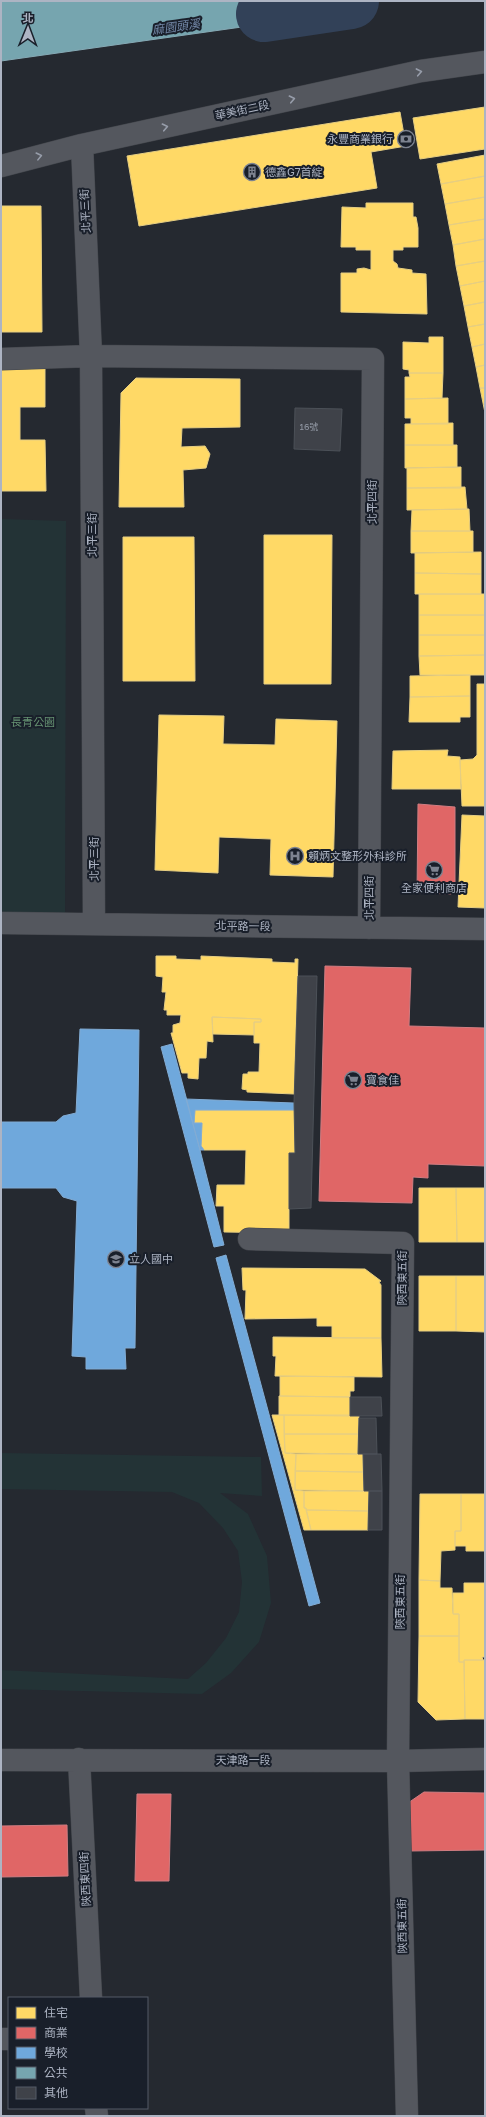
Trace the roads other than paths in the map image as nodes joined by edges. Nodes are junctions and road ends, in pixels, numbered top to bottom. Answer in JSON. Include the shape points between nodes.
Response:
{"nodes":[{"id":1,"x":485,"y":62,"type":"edge"},
{"id":2,"x":82,"y":146,"type":"junction"},
{"id":3,"x":1,"y":166,"type":"edge"},
{"id":4,"x":92,"y":356,"type":"junction"},
{"id":5,"x":1,"y":359,"type":"edge"},
{"id":6,"x":1,"y":922,"type":"edge"},
{"id":7,"x":94,"y":924,"type":"junction"},
{"id":8,"x":369,"y":928,"type":"junction"},
{"id":9,"x":485,"y":929,"type":"edge"},
{"id":10,"x":249,"y":1238,"type":"dead end"},
{"id":11,"x":79,"y":1759,"type":"junction"},
{"id":12,"x":485,"y":1759,"type":"edge"},
{"id":13,"x":1,"y":1760,"type":"edge"},
{"id":14,"x":398,"y":1761,"type":"junction"},
{"id":15,"x":91,"y":1997,"type":"edge"},
{"id":16,"x":407,"y":2116,"type":"edge"}],
"edges":[{"from":2,"to":1,"type":"street","name":"華美街二段","one_way":true,"via":[[421,71]]},
{"from":3,"to":2,"type":"street","name":"華美街二段","one_way":true},
{"from":2,"to":4,"type":"street","name":"北平三街"},
{"from":4,"to":5,"type":"street"},
{"from":4,"to":7,"type":"street","name":"北平三街"},
{"from":4,"to":8,"type":"street","name":"北平四街","via":[[373,358]]},
{"from":6,"to":7,"type":"street","name":"北平路一段"},
{"from":7,"to":8,"type":"street","name":"北平路一段"},
{"from":8,"to":9,"type":"street","name":"北平路一段"},
{"from":10,"to":14,"type":"street","name":"陝西東五街","via":[[403,1243]]},
{"from":11,"to":13,"type":"street","name":"天津路一段"},
{"from":11,"to":14,"type":"street","name":"天津路一段"},
{"from":11,"to":15,"type":"street","name":"陜西東四街"},
{"from":12,"to":14,"type":"street","name":"天津路一段"},
{"from":14,"to":16,"type":"street","name":"陝西東五街"}]}
